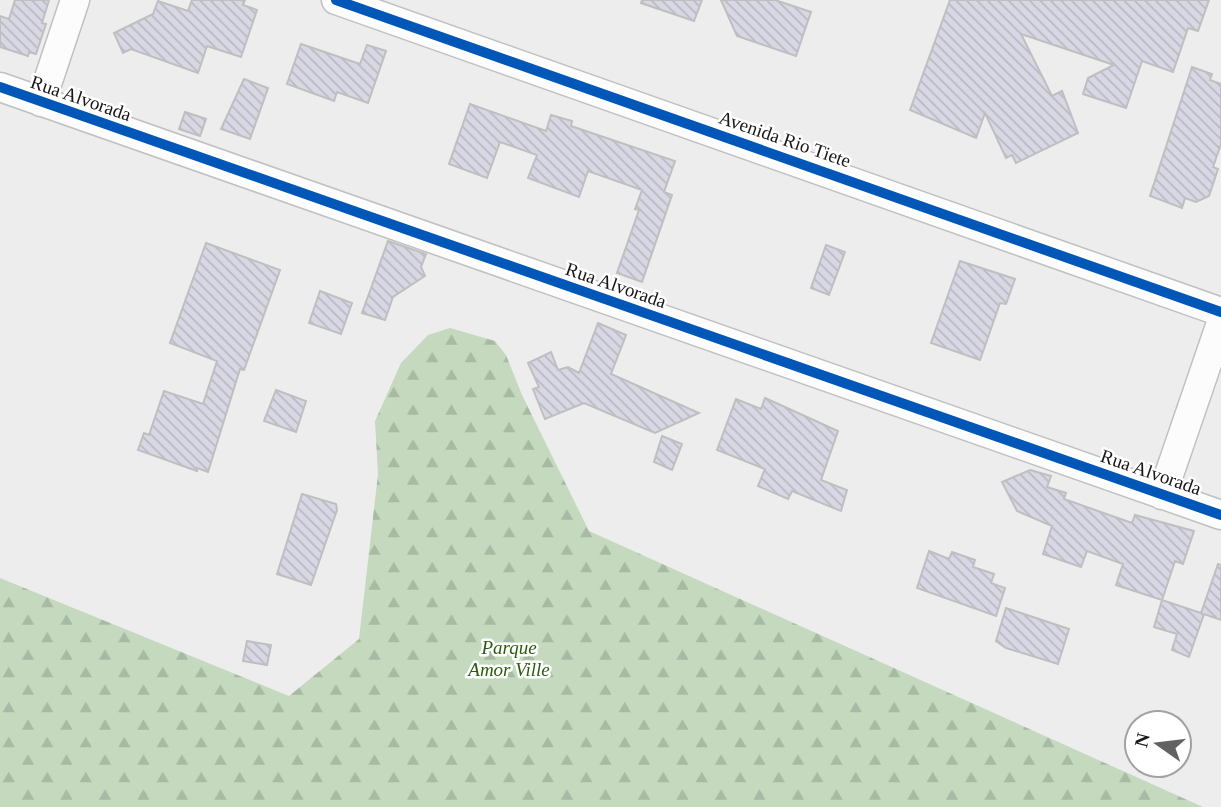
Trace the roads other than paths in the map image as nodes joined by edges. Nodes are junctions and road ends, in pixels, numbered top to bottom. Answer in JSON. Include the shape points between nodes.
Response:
{"nodes":[{"id":1,"x":75,"y":0,"type":"edge"},
{"id":2,"x":336,"y":0,"type":"edge"},
{"id":3,"x":0,"y":87,"type":"edge"},
{"id":4,"x":41,"y":102,"type":"junction"},
{"id":5,"x":1221,"y":312,"type":"edge"},
{"id":6,"x":1221,"y":323,"type":"edge"},
{"id":7,"x":1162,"y":495,"type":"junction"},
{"id":8,"x":1221,"y":515,"type":"edge"}],
"edges":[{"from":1,"to":4,"type":"street"},
{"from":2,"to":5,"type":"street","name":"Avenida Rio Tiete"},
{"from":3,"to":4,"type":"street","name":"Rua Alvorada"},
{"from":4,"to":7,"type":"street","name":"Rua Alvorada"},
{"from":6,"to":7,"type":"street"},
{"from":7,"to":8,"type":"street","name":"Rua Alvorada"}]}
